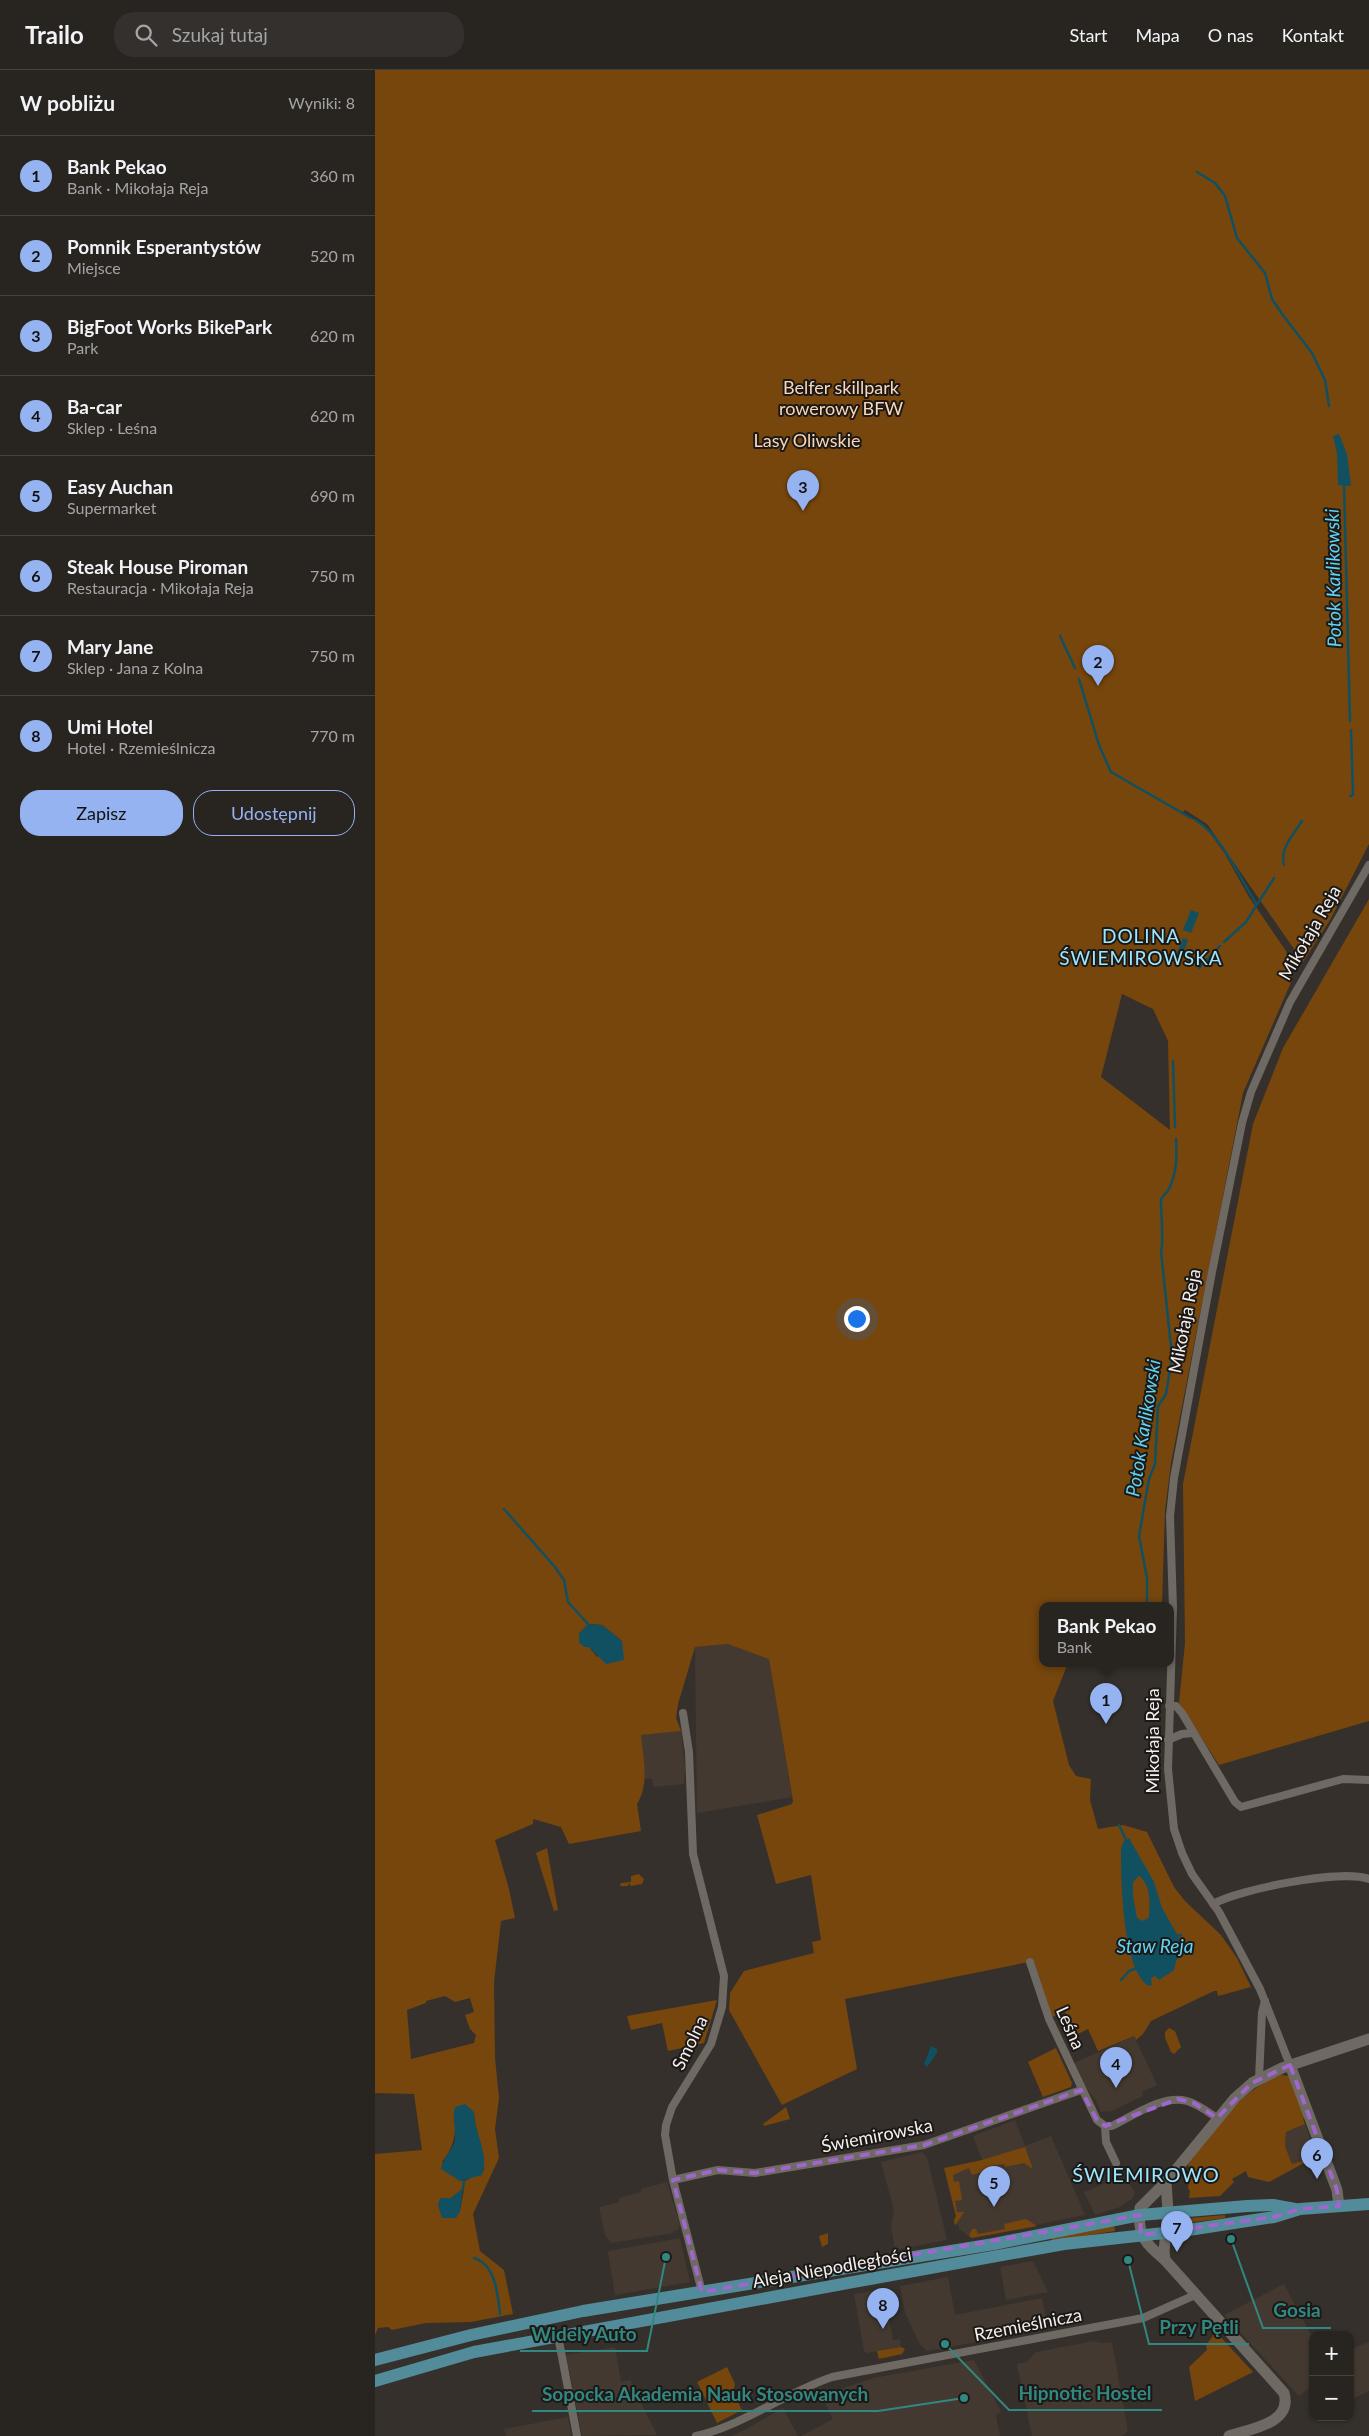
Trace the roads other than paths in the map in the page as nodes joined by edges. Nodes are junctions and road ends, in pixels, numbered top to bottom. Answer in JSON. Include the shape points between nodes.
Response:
{"nodes":[{"id":1,"x":1369,"y":865,"type":"edge"},
{"id":2,"x":1173,"y":1602,"type":"edge"},
{"id":3,"x":1171,"y":1667,"type":"edge"},
{"id":4,"x":1169,"y":1706,"type":"junction"},
{"id":5,"x":683,"y":1713,"type":"dead end"},
{"id":6,"x":1193,"y":1733,"type":"junction"},
{"id":7,"x":1168,"y":1740,"type":"junction"},
{"id":8,"x":1369,"y":1780,"type":"edge"},
{"id":9,"x":1369,"y":1879,"type":"edge"},
{"id":10,"x":1213,"y":1904,"type":"junction"},
{"id":11,"x":1030,"y":1962,"type":"dead end"},
{"id":12,"x":1265,"y":2001,"type":"junction"},
{"id":13,"x":1369,"y":2039,"type":"edge"},
{"id":14,"x":1291,"y":2065,"type":"junction"},
{"id":15,"x":1259,"y":2079,"type":"junction"},
{"id":16,"x":1081,"y":2090,"type":"junction"},
{"id":17,"x":1217,"y":2118,"type":"junction"},
{"id":18,"x":1105,"y":2126,"type":"junction"},
{"id":19,"x":1115,"y":2163,"type":"dead end"},
{"id":20,"x":673,"y":2180,"type":"junction"},
{"id":21,"x":1166,"y":2182,"type":"junction"},
{"id":22,"x":1369,"y":2204,"type":"edge"},
{"id":23,"x":1339,"y":2206,"type":"junction"},
{"id":24,"x":1300,"y":2209,"type":"junction"},
{"id":25,"x":1168,"y":2212,"type":"junction"},
{"id":26,"x":1140,"y":2215,"type":"junction"},
{"id":27,"x":1167,"y":2232,"type":"junction"},
{"id":28,"x":1141,"y":2235,"type":"junction"},
{"id":29,"x":1165,"y":2260,"type":"junction"},
{"id":30,"x":702,"y":2292,"type":"junction"},
{"id":31,"x":1195,"y":2295,"type":"junction"},
{"id":32,"x":558,"y":2336,"type":"junction"},
{"id":33,"x":375,"y":2360,"type":"edge"},
{"id":34,"x":375,"y":2381,"type":"edge"},
{"id":35,"x":577,"y":2436,"type":"edge"},
{"id":36,"x":696,"y":2436,"type":"edge"},
{"id":37,"x":1229,"y":2436,"type":"edge"}],
"edges":[{"from":1,"to":2,"type":"street","name":"Mikołaja Reja","via":[[1290,1002],[1262,1063],[1242,1123],[1174,1478],[1170,1516]]},
{"from":3,"to":4,"type":"street","name":"Mikołaja Reja"},
{"from":4,"to":6,"type":"street","via":[[1175,1706],[1182,1713]]},
{"from":4,"to":7,"type":"street","name":"Mikołaja Reja"},
{"from":5,"to":20,"type":"street","name":"Smolna","via":[[689,1752],[693,1854],[722,1967],[724,1988],[720,2017],[711,2044],[672,2107],[666,2125]]},
{"from":6,"to":7,"type":"street"},
{"from":6,"to":8,"type":"street","via":[[1235,1802],[1241,1806],[1343,1780]]},
{"from":7,"to":10,"type":"street","name":"Mikołaja Reja","via":[[1170,1803],[1175,1835],[1192,1874]]},
{"from":9,"to":10,"type":"street","via":[[1350,1876],[1323,1878],[1255,1890]]},
{"from":10,"to":12,"type":"street","name":"Mikołaja Reja"},
{"from":11,"to":16,"type":"street","name":"Leśna","via":[[1049,2019]]},
{"from":12,"to":14,"type":"street","name":"Mikołaja Reja"},
{"from":12,"to":15,"type":"street"},
{"from":13,"to":14,"type":"street"},
{"from":14,"to":15,"type":"street"},
{"from":14,"to":23,"type":"street","name":"Mikołaja Reja","via":[[1337,2190]]},
{"from":15,"to":17,"type":"street","via":[[1239,2094]]},
{"from":16,"to":18,"type":"street","name":"Leśna","via":[[1097,2120]]},
{"from":16,"to":20,"type":"street","name":"Świemirowska","via":[[924,2145],[755,2174],[718,2170]]},
{"from":17,"to":18,"type":"street","via":[[1194,2103],[1178,2099]]},
{"from":17,"to":21,"type":"street"},
{"from":18,"to":19,"type":"street","name":"Leśna","via":[[1106,2142]]},
{"from":20,"to":30,"type":"street","name":"Smolna"},
{"from":21,"to":25,"type":"street"},
{"from":21,"to":26,"type":"street","via":[[1140,2208]]},
{"from":22,"to":23,"type":"main road","name":"Aleja Niepodległości"},
{"from":23,"to":24,"type":"main road","name":"Aleja Niepodległości"},
{"from":24,"to":25,"type":"main road","name":"Aleja Niepodległości","via":[[1273,2205]]},
{"from":24,"to":27,"type":"main road","name":"Aleja Niepodległości","via":[[1274,2217]]},
{"from":25,"to":26,"type":"main road","name":"Aleja Niepodległości"},
{"from":25,"to":27,"type":"street"},
{"from":26,"to":28,"type":"street"},
{"from":26,"to":30,"type":"main road","name":"Aleja Niepodległości","via":[[994,2244]]},
{"from":27,"to":28,"type":"main road","name":"Aleja Niepodległości"},
{"from":27,"to":29,"type":"street","via":[[1163,2251]]},
{"from":28,"to":29,"type":"street"},
{"from":28,"to":32,"type":"main road","name":"Aleja Niepodległości","via":[[1015,2252]]},
{"from":29,"to":31,"type":"street"},
{"from":30,"to":33,"type":"main road","name":"Aleja Niepodległości","via":[[528,2322]]},
{"from":31,"to":36,"type":"street","name":"Rzemieślnicza","via":[[1143,2318],[832,2377],[784,2396],[725,2428]]},
{"from":31,"to":37,"type":"street","via":[[1280,2386],[1286,2398],[1283,2411],[1277,2418]]},
{"from":32,"to":34,"type":"main road","name":"Aleja Niepodległości","via":[[450,2358]]},
{"from":32,"to":35,"type":"street"}]}
